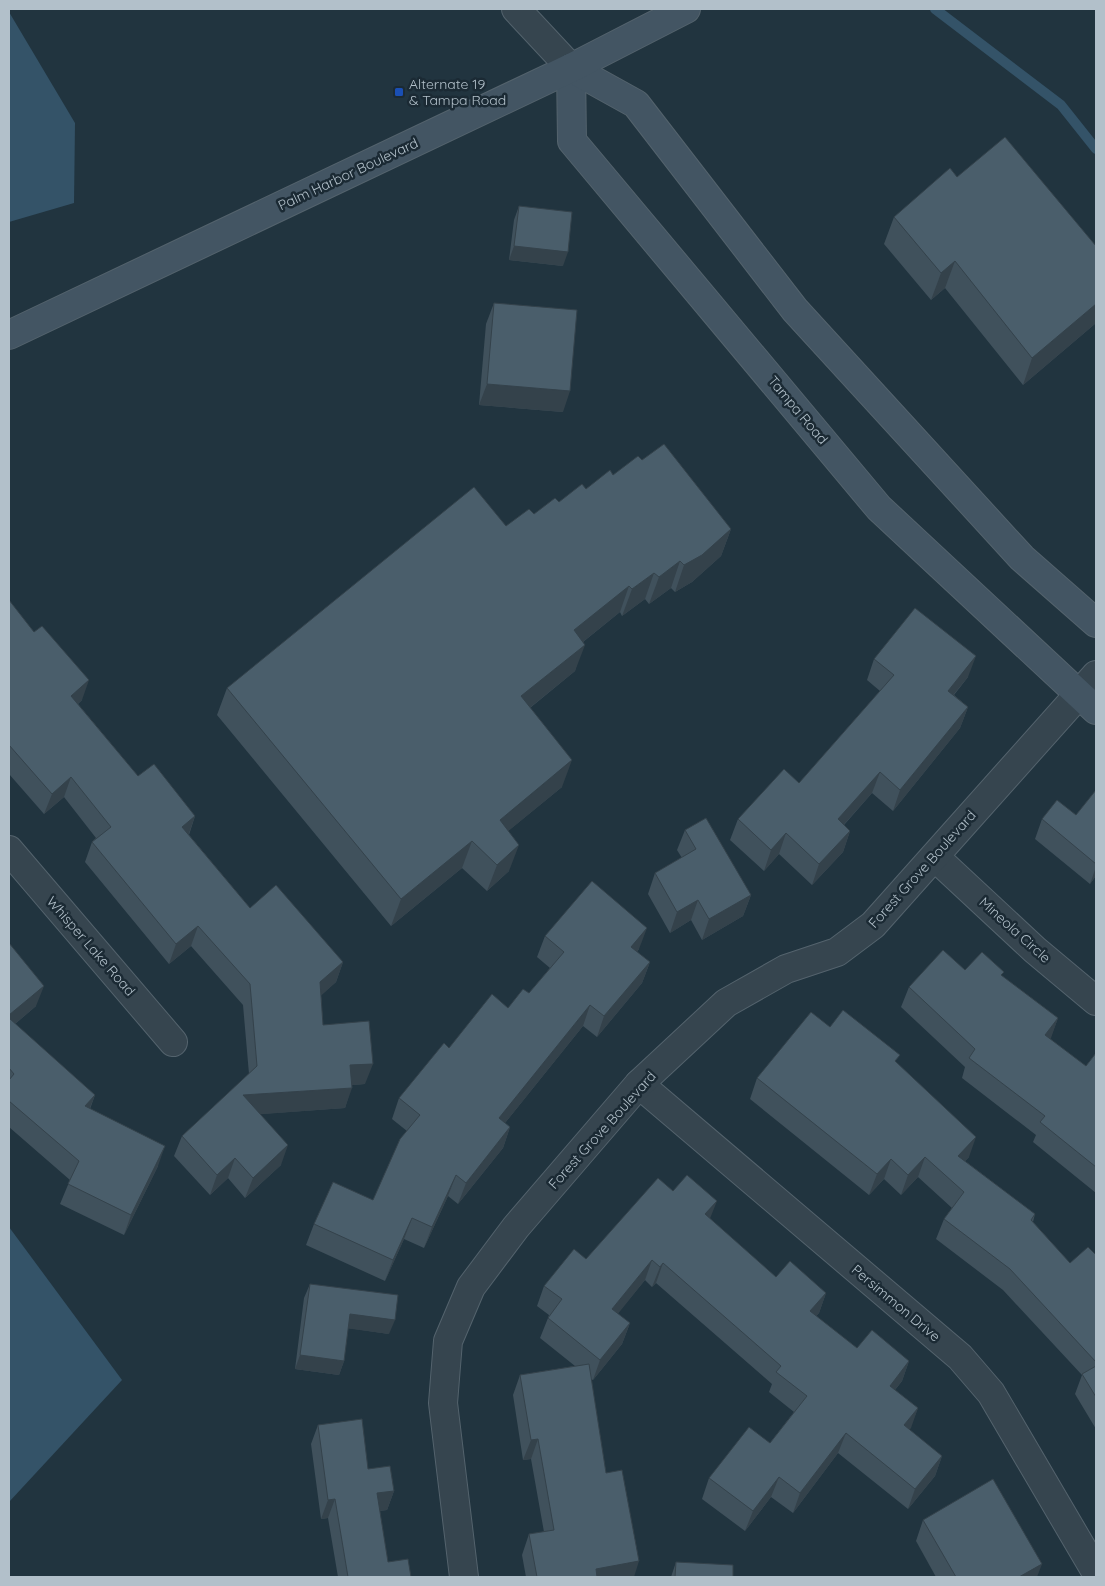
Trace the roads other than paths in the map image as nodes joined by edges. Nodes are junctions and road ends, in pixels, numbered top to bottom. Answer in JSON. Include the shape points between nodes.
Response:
{"nodes":[{"id":1,"x":516,"y":9,"type":"edge"},
{"id":2,"x":686,"y":9,"type":"edge"},
{"id":3,"x":571,"y":68,"type":"junction"},
{"id":4,"x":9,"y":335,"type":"edge"},
{"id":5,"x":1096,"y":624,"type":"edge"},
{"id":6,"x":1090,"y":693,"type":"edge"},
{"id":7,"x":9,"y":850,"type":"edge"},
{"id":8,"x":935,"y":857,"type":"junction"},
{"id":9,"x":1096,"y":1001,"type":"edge"},
{"id":10,"x":173,"y":1042,"type":"dead end"},
{"id":11,"x":639,"y":1084,"type":"junction"},
{"id":12,"x":1096,"y":1572,"type":"edge"},
{"id":13,"x":464,"y":1577,"type":"edge"}],
"edges":[{"from":1,"to":3,"type":"street"},
{"from":2,"to":3,"type":"main road","name":"Palm Harbor Boulevard"},
{"from":3,"to":4,"type":"main road","name":"Palm Harbor Boulevard"},
{"from":3,"to":5,"type":"main road","via":[[636,104],[802,317],[1022,558]]},
{"from":3,"to":6,"type":"main road","name":"Tampa Road","via":[[572,141],[879,508]]},
{"from":6,"to":8,"type":"street","name":"Forest Grove Boulevard"},
{"from":7,"to":10,"type":"street","name":"Whisper Lake Road"},
{"from":8,"to":9,"type":"street","name":"Mineola Circle","via":[[1035,950]]},
{"from":8,"to":11,"type":"street","name":"Forest Grove Boulevard","via":[[873,925],[837,952],[786,969],[726,1003]]},
{"from":11,"to":12,"type":"street","name":"Persimmon Drive","via":[[960,1357],[991,1393]]},
{"from":11,"to":13,"type":"street","name":"Forest Grove Boulevard","via":[[516,1227],[471,1288],[448,1341],[443,1403]]}]}
